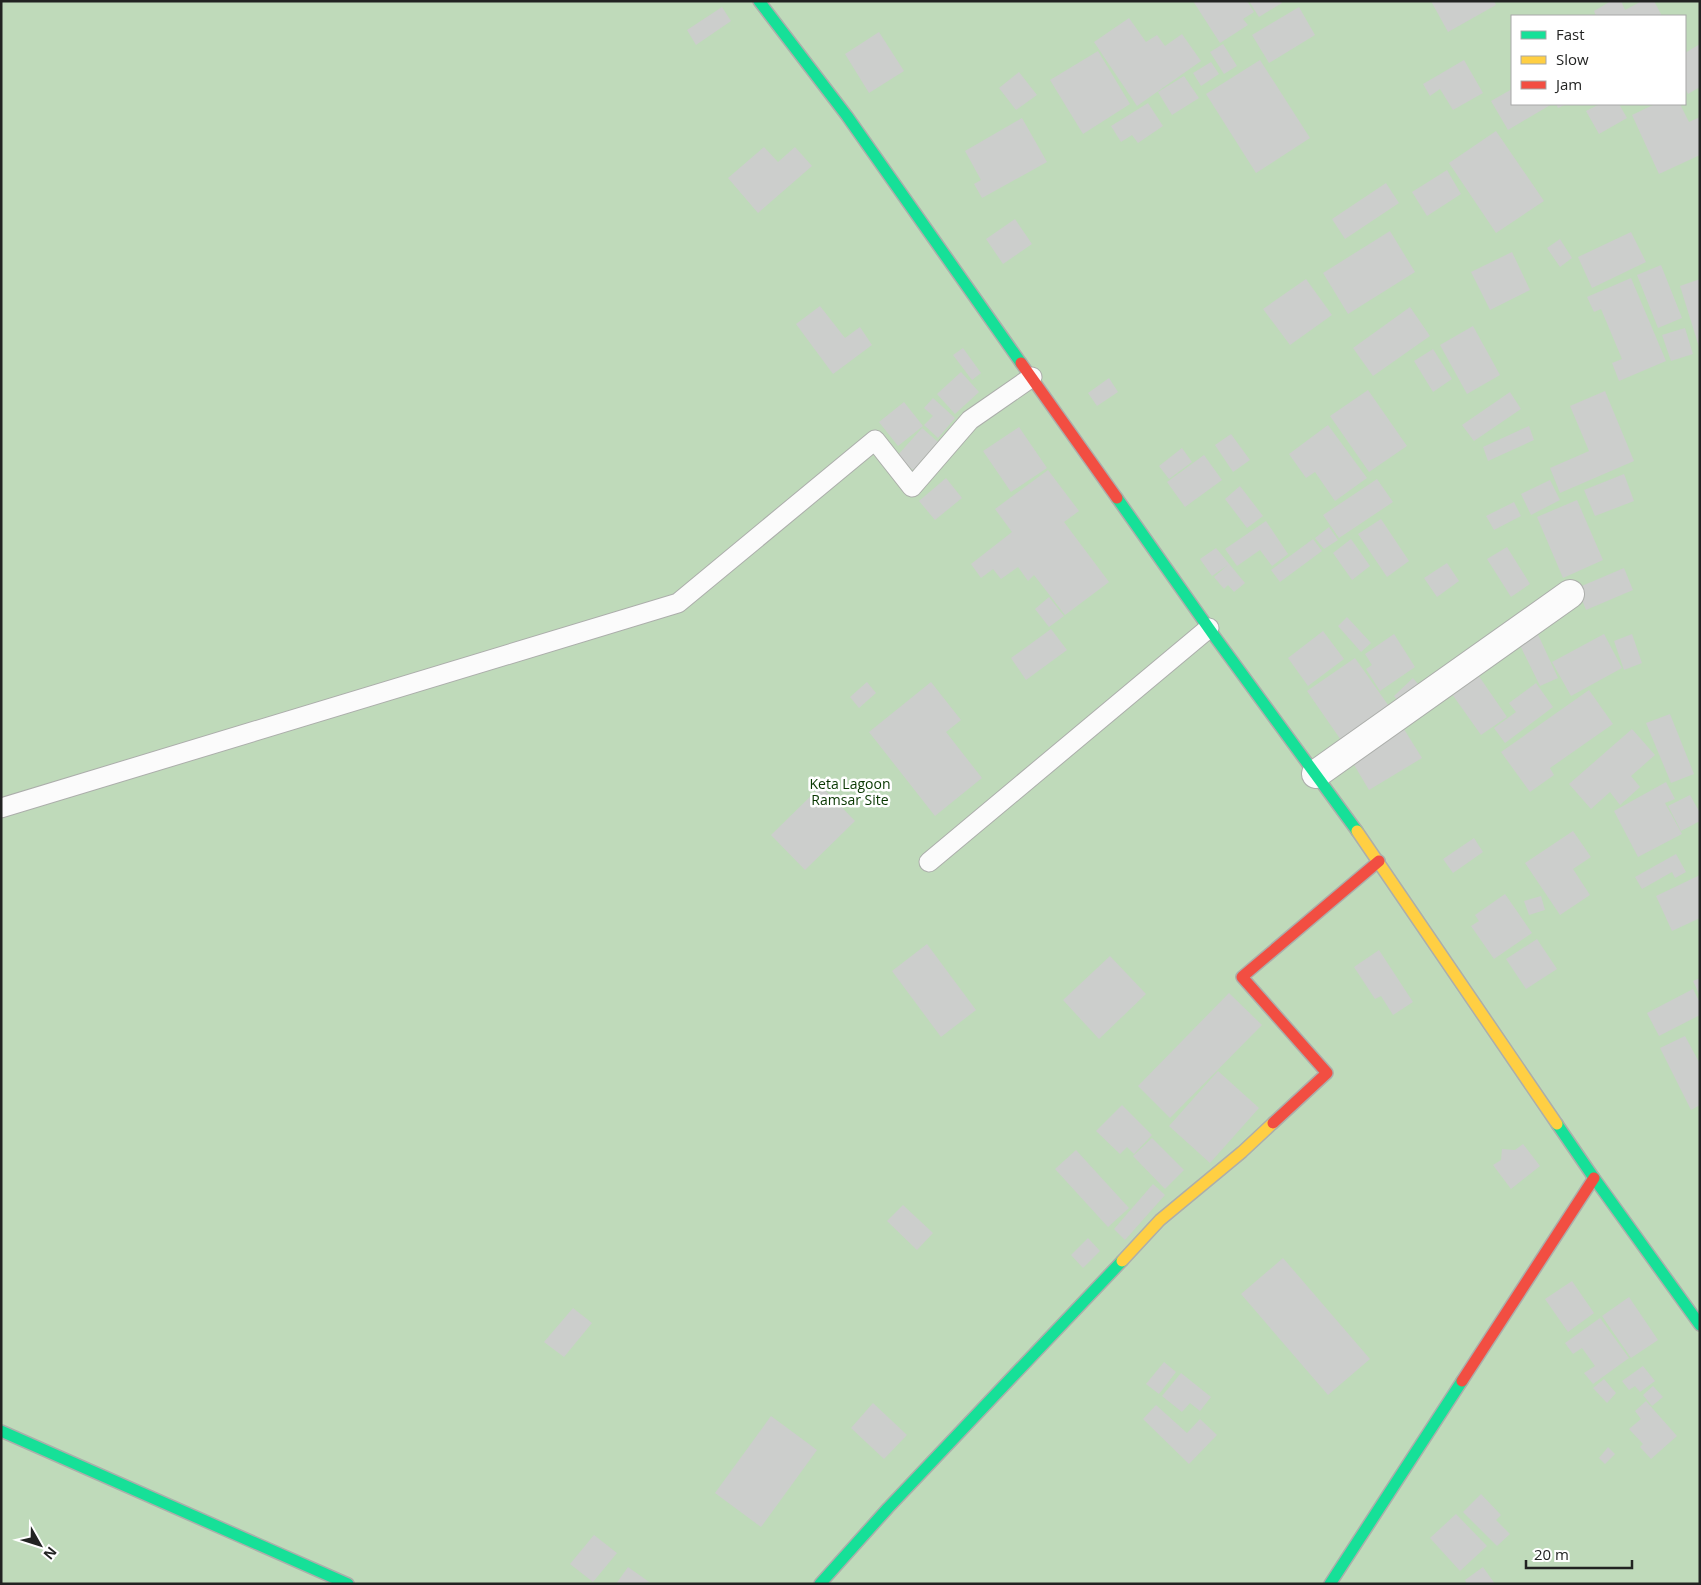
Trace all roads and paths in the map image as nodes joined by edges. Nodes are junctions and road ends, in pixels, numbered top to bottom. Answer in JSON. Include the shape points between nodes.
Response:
{"nodes":[{"id":1,"x":759,"y":1,"type":"edge"},
{"id":2,"x":1032,"y":377,"type":"junction"},
{"id":3,"x":1570,"y":594,"type":"dead end"},
{"id":4,"x":1209,"y":628,"type":"junction"},
{"id":5,"x":1316,"y":774,"type":"junction"},
{"id":6,"x":1,"y":808,"type":"edge"},
{"id":7,"x":1379,"y":861,"type":"junction"},
{"id":8,"x":929,"y":862,"type":"dead end"},
{"id":9,"x":1594,"y":1178,"type":"junction"},
{"id":10,"x":1700,"y":1325,"type":"edge"},
{"id":11,"x":1,"y":1431,"type":"edge"},
{"id":12,"x":348,"y":1584,"type":"edge"},
{"id":13,"x":820,"y":1584,"type":"edge"},
{"id":14,"x":1330,"y":1584,"type":"edge"}],
"edges":[{"from":1,"to":2,"type":"street","via":[[847,116]]},
{"from":2,"to":4,"type":"street"},
{"from":2,"to":6,"type":"lane","via":[[970,420],[912,487],[875,440],[678,603]]},
{"from":3,"to":5,"type":"street"},
{"from":4,"to":5,"type":"street"},
{"from":4,"to":8,"type":"lane"},
{"from":5,"to":7,"type":"street"},
{"from":7,"to":9,"type":"street"},
{"from":7,"to":13,"type":"street","via":[[1242,977],[1327,1073],[1242,1152],[1160,1220]]},
{"from":9,"to":10,"type":"street"},
{"from":9,"to":14,"type":"street"},
{"from":11,"to":12,"type":"street"}]}
